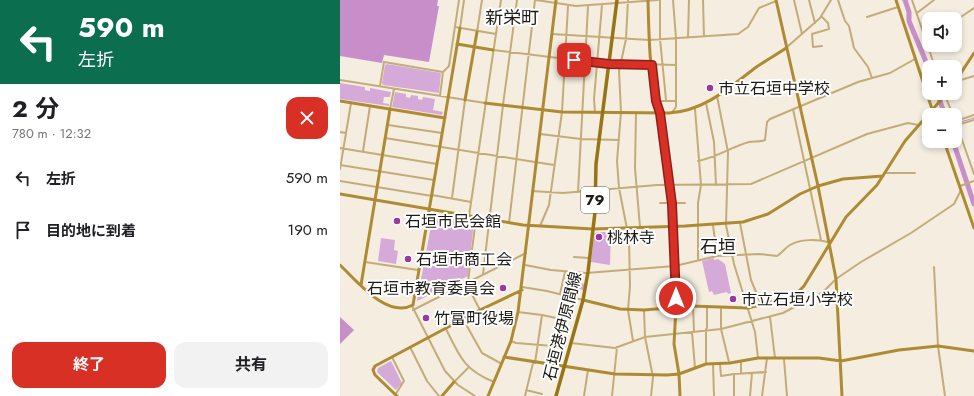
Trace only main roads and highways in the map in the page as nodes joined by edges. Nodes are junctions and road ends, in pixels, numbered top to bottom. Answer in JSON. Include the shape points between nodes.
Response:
{"nodes":[{"id":1,"x":617,"y":1,"type":"edge"},
{"id":2,"x":556,"y":396,"type":"edge"}],
"edges":[{"from":1,"to":2,"type":"main road","name":"石垣港伊原間線","number":"79","via":[[599,139],[588,272],[583,300]]}]}
